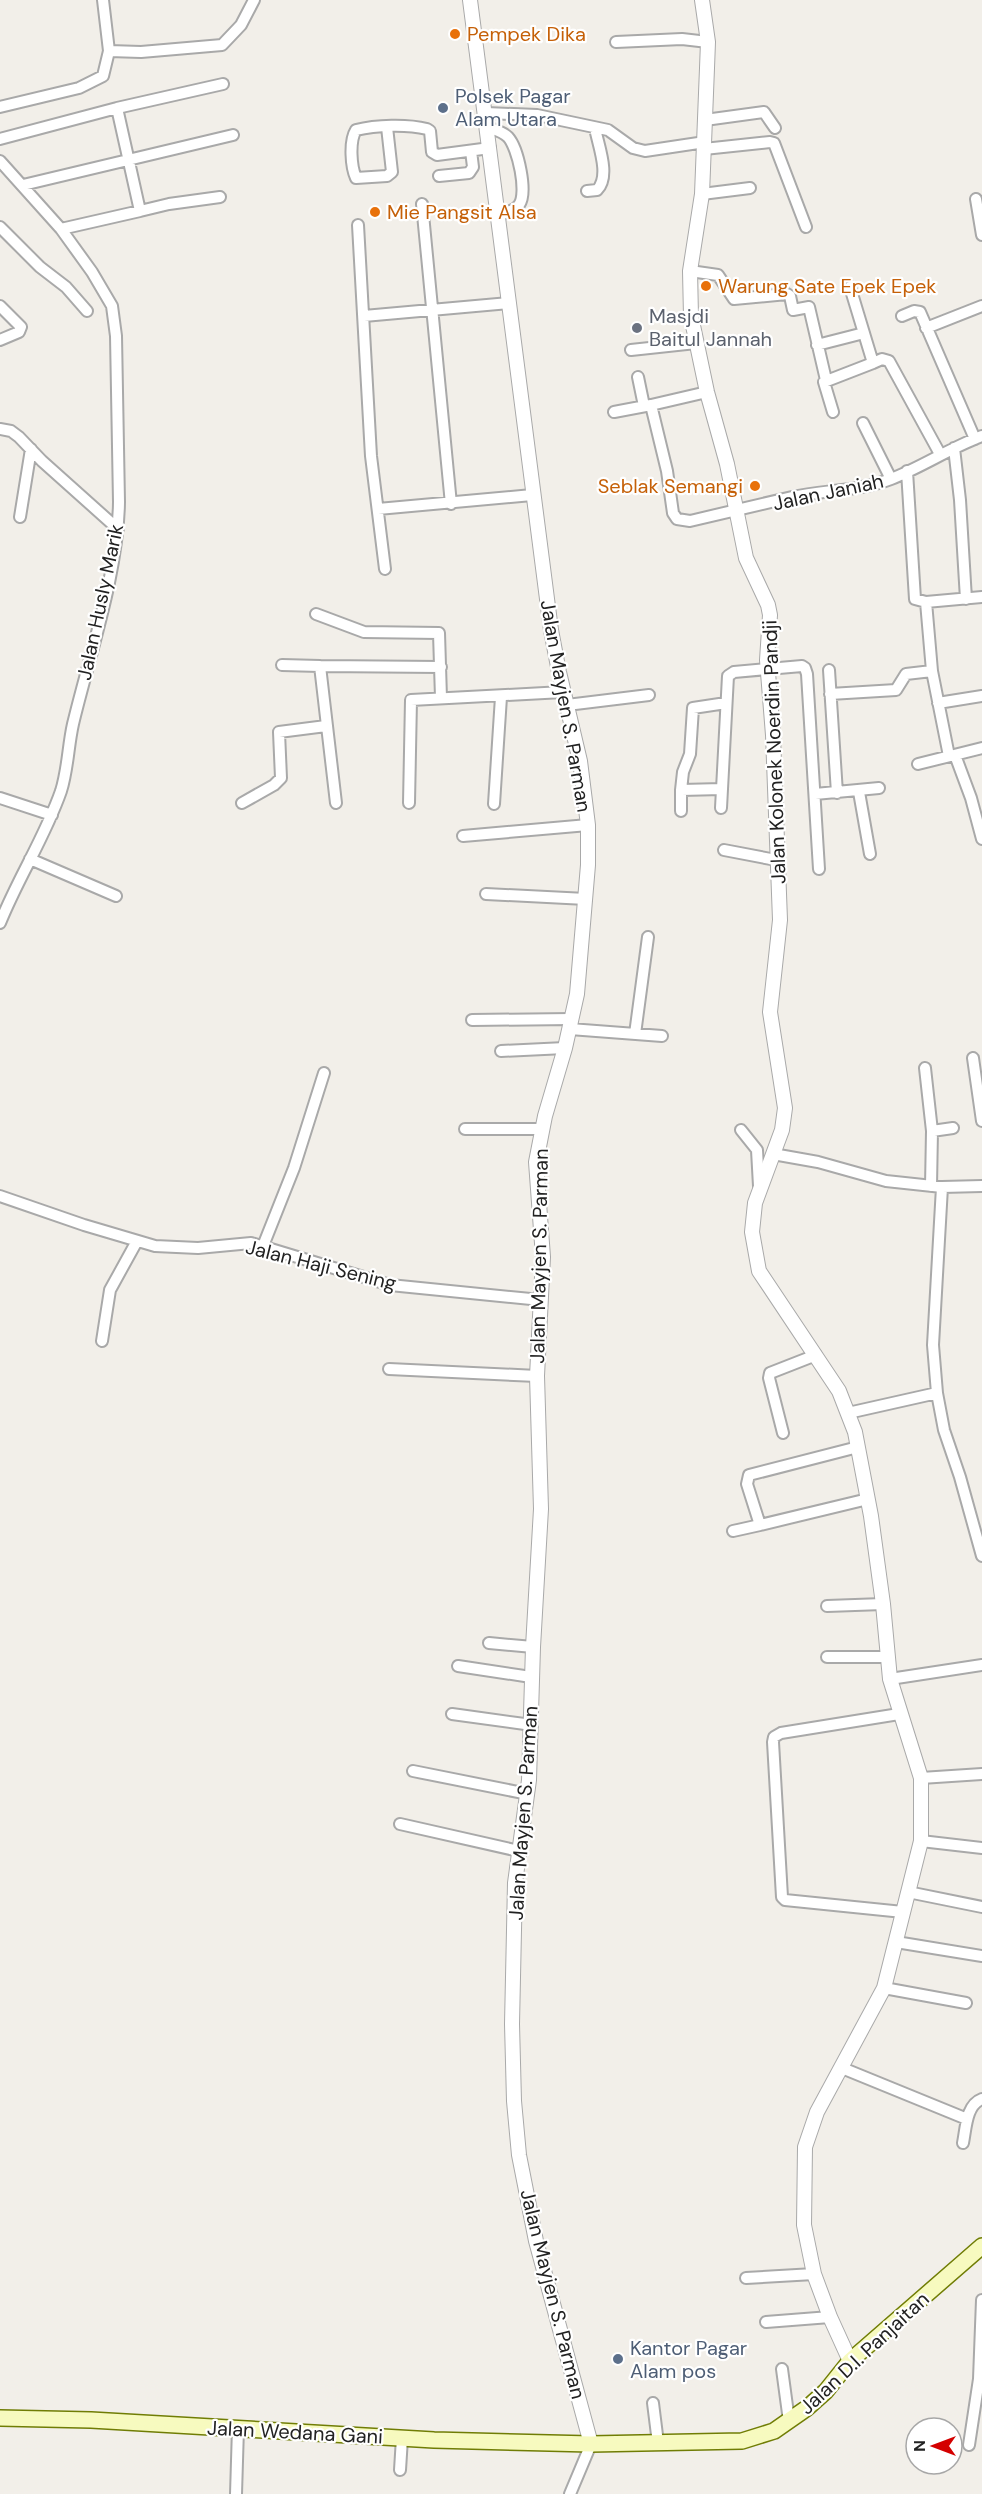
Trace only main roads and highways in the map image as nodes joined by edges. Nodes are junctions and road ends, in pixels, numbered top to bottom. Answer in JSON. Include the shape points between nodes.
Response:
{"nodes":[{"id":1,"x":982,"y":2247,"type":"edge"},
{"id":2,"x":0,"y":2418,"type":"edge"},
{"id":3,"x":591,"y":2444,"type":"joint"}],
"edges":[{"from":1,"to":3,"type":"main road","name":"Jalan D.I. Panjaitan","via":[[850,2361],[807,2408],[759,2437],[742,2441]]},
{"from":2,"to":3,"type":"main road","name":"Jalan Wedana Gani"}]}
